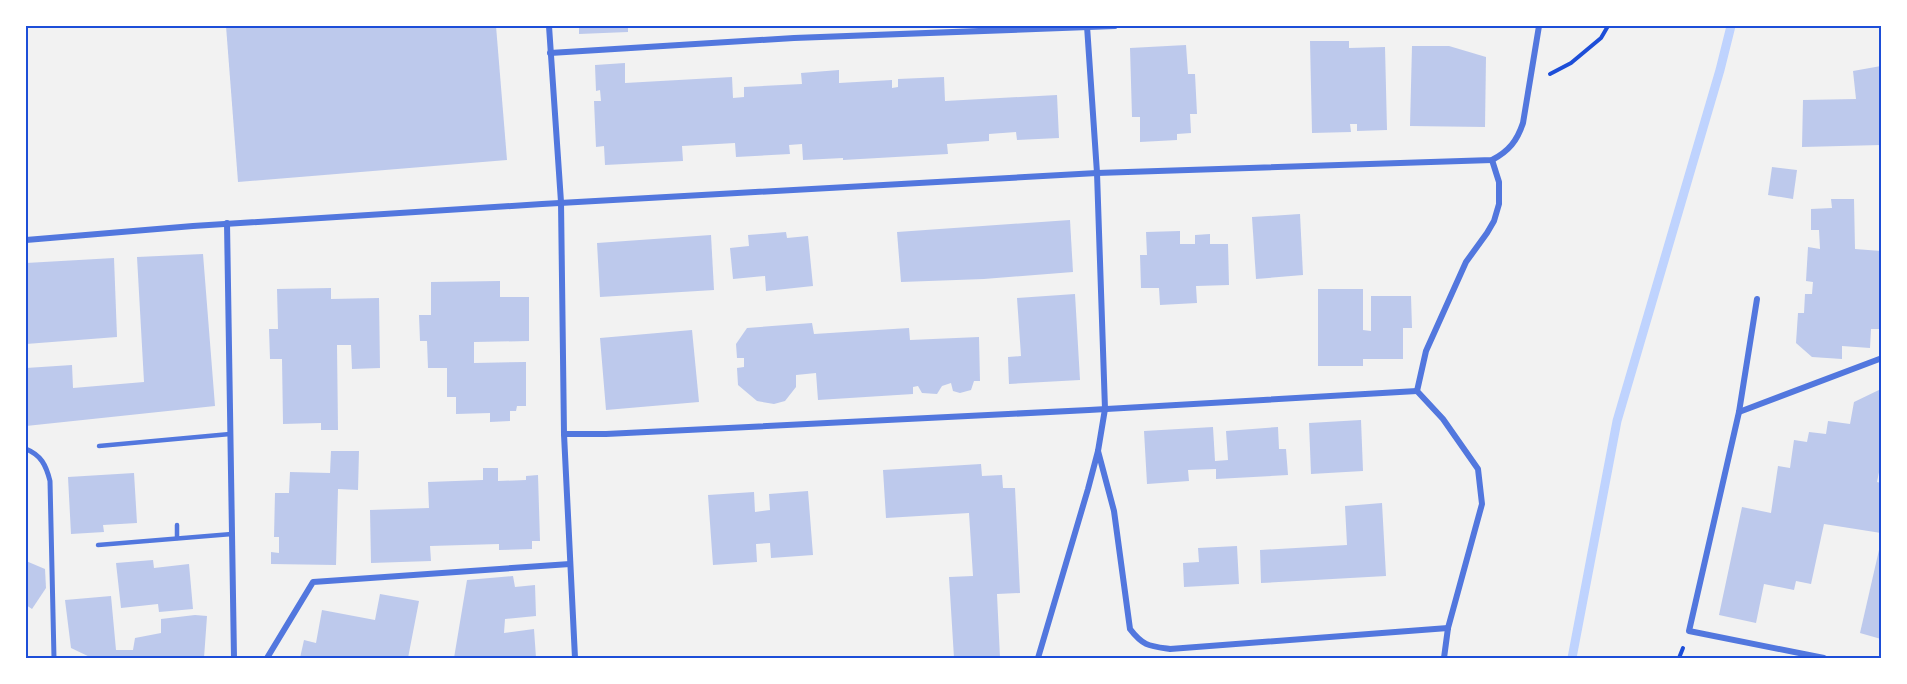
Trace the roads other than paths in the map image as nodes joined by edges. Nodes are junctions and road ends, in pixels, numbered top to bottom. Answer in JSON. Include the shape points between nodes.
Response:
{"nodes":[{"id":1,"x":549,"y":26,"type":"edge"},
{"id":2,"x":1087,"y":26,"type":"edge"},
{"id":3,"x":1115,"y":26,"type":"edge"},
{"id":4,"x":1539,"y":26,"type":"edge"},
{"id":5,"x":550,"y":53,"type":"junction"},
{"id":6,"x":1492,"y":160,"type":"junction"},
{"id":7,"x":1097,"y":173,"type":"junction"},
{"id":8,"x":561,"y":202,"type":"junction"},
{"id":9,"x":227,"y":223,"type":"junction"},
{"id":10,"x":26,"y":240,"type":"edge"},
{"id":11,"x":1757,"y":299,"type":"dead end"},
{"id":12,"x":1881,"y":358,"type":"edge"},
{"id":13,"x":1417,"y":391,"type":"junction"},
{"id":14,"x":1105,"y":409,"type":"junction"},
{"id":15,"x":1739,"y":412,"type":"junction"},
{"id":16,"x":230,"y":434,"type":"junction"},
{"id":17,"x":564,"y":434,"type":"junction"},
{"id":18,"x":99,"y":446,"type":"dead end"},
{"id":19,"x":26,"y":449,"type":"edge"},
{"id":20,"x":1098,"y":451,"type":"junction"},
{"id":21,"x":177,"y":525,"type":"dead end"},
{"id":22,"x":232,"y":534,"type":"junction"},
{"id":23,"x":177,"y":538,"type":"junction"},
{"id":24,"x":98,"y":545,"type":"dead end"},
{"id":25,"x":570,"y":564,"type":"junction"},
{"id":26,"x":1448,"y":628,"type":"junction"},
{"id":27,"x":54,"y":658,"type":"edge"},
{"id":28,"x":234,"y":658,"type":"edge"},
{"id":29,"x":267,"y":658,"type":"edge"},
{"id":30,"x":574,"y":658,"type":"edge"},
{"id":31,"x":1038,"y":658,"type":"edge"},
{"id":32,"x":1444,"y":658,"type":"edge"},
{"id":33,"x":1824,"y":658,"type":"edge"}],
"edges":[{"from":1,"to":5,"type":"street"},
{"from":2,"to":3,"type":"street"},
{"from":2,"to":5,"type":"street"},
{"from":2,"to":7,"type":"street"},
{"from":4,"to":6,"type":"street","via":[[1520,133],[1504,153]]},
{"from":5,"to":8,"type":"street"},
{"from":6,"to":7,"type":"street"},
{"from":6,"to":13,"type":"street","via":[[1499,182],[1494,221],[1467,262],[1426,351]]},
{"from":7,"to":8,"type":"street"},
{"from":7,"to":14,"type":"street"},
{"from":8,"to":9,"type":"street"},
{"from":8,"to":17,"type":"street"},
{"from":9,"to":10,"type":"street"},
{"from":9,"to":16,"type":"street"},
{"from":11,"to":15,"type":"street"},
{"from":12,"to":15,"type":"street"},
{"from":13,"to":14,"type":"street"},
{"from":13,"to":26,"type":"street","via":[[1443,419],[1478,469],[1482,504]]},
{"from":14,"to":17,"type":"street"},
{"from":14,"to":20,"type":"street"},
{"from":15,"to":33,"type":"street","via":[[1689,631]]},
{"from":16,"to":18,"type":"lane"},
{"from":16,"to":22,"type":"street"},
{"from":17,"to":25,"type":"street"},
{"from":19,"to":27,"type":"street","via":[[45,463],[50,481]]},
{"from":20,"to":26,"type":"street","via":[[1114,511],[1130,629],[1146,646],[1170,649]]},
{"from":20,"to":31,"type":"street"},
{"from":21,"to":23,"type":"lane"},
{"from":22,"to":23,"type":"lane"},
{"from":22,"to":28,"type":"street"},
{"from":23,"to":24,"type":"lane"},
{"from":25,"to":29,"type":"street","via":[[313,582]]},
{"from":25,"to":30,"type":"street"},
{"from":26,"to":32,"type":"street"}]}
